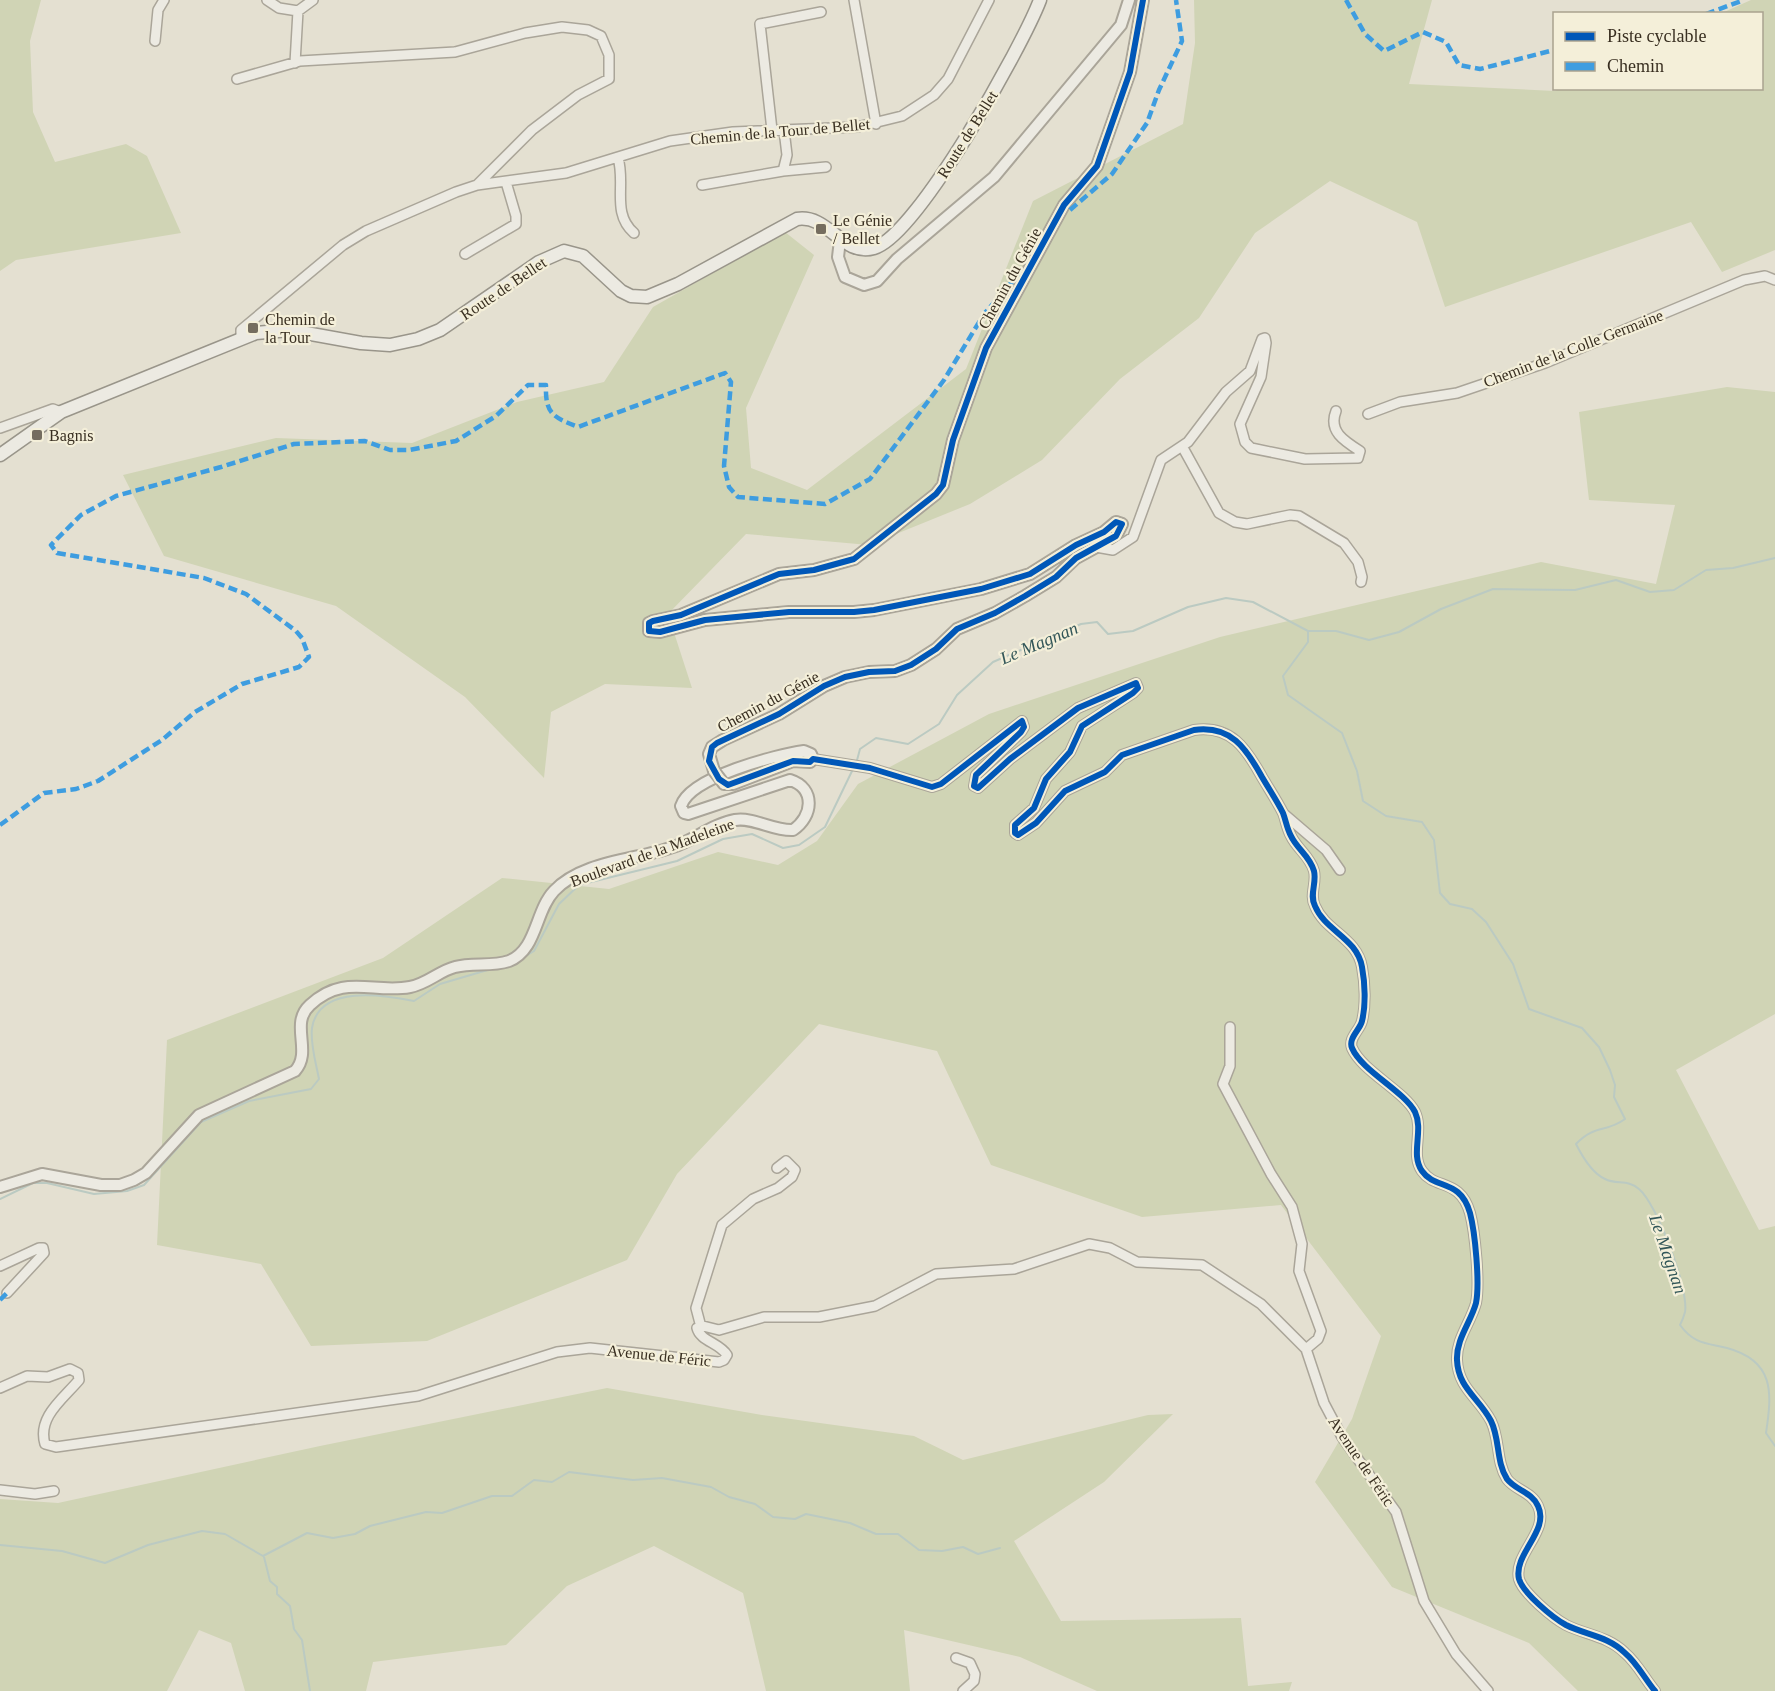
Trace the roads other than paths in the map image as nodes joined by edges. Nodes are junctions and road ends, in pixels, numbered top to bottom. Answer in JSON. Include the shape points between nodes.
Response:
{"nodes":[{"id":1,"x":165,"y":0,"type":"edge"},
{"id":2,"x":267,"y":0,"type":"edge"},
{"id":3,"x":313,"y":0,"type":"edge"},
{"id":4,"x":854,"y":0,"type":"edge"},
{"id":5,"x":990,"y":0,"type":"edge"},
{"id":6,"x":1040,"y":0,"type":"edge"},
{"id":7,"x":1129,"y":0,"type":"edge"},
{"id":8,"x":1143,"y":0,"type":"edge"},
{"id":9,"x":298,"y":11,"type":"junction"},
{"id":10,"x":821,"y":12,"type":"dead end"},
{"id":11,"x":155,"y":41,"type":"dead end"},
{"id":12,"x":296,"y":63,"type":"junction"},
{"id":13,"x":237,"y":79,"type":"dead end"},
{"id":14,"x":876,"y":124,"type":"junction"},
{"id":15,"x":772,"y":130,"type":"junction"},
{"id":16,"x":784,"y":130,"type":"junction"},
{"id":17,"x":618,"y":159,"type":"junction"},
{"id":18,"x":826,"y":167,"type":"dead end"},
{"id":19,"x":783,"y":171,"type":"junction"},
{"id":20,"x":506,"y":182,"type":"junction"},
{"id":21,"x":477,"y":185,"type":"junction"},
{"id":22,"x":702,"y":185,"type":"dead end"},
{"id":23,"x":634,"y":233,"type":"dead end"},
{"id":24,"x":840,"y":240,"type":"junction"},
{"id":25,"x":465,"y":254,"type":"dead end"},
{"id":26,"x":1775,"y":280,"type":"edge"},
{"id":27,"x":241,"y":337,"type":"junction"},
{"id":28,"x":1336,"y":411,"type":"dead end"},
{"id":29,"x":61,"y":412,"type":"junction"},
{"id":30,"x":1368,"y":414,"type":"dead end"},
{"id":31,"x":0,"y":428,"type":"edge"},
{"id":32,"x":1182,"y":446,"type":"junction"},
{"id":33,"x":0,"y":455,"type":"edge"},
{"id":34,"x":1096,"y":548,"type":"junction"},
{"id":35,"x":1361,"y":582,"type":"dead end"},
{"id":36,"x":813,"y":759,"type":"junction"},
{"id":37,"x":1284,"y":814,"type":"junction"},
{"id":38,"x":1340,"y":870,"type":"dead end"},
{"id":39,"x":1230,"y":1027,"type":"dead end"},
{"id":40,"x":777,"y":1168,"type":"dead end"},
{"id":41,"x":0,"y":1187,"type":"edge"},
{"id":42,"x":0,"y":1266,"type":"edge"},
{"id":43,"x":6,"y":1293,"type":"dead end"},
{"id":44,"x":701,"y":1326,"type":"junction"},
{"id":45,"x":1306,"y":1349,"type":"junction"},
{"id":46,"x":0,"y":1388,"type":"edge"},
{"id":47,"x":0,"y":1490,"type":"edge"},
{"id":48,"x":54,"y":1491,"type":"dead end"},
{"id":49,"x":956,"y":1658,"type":"dead end"},
{"id":50,"x":963,"y":1691,"type":"edge"},
{"id":51,"x":1488,"y":1691,"type":"edge"},
{"id":52,"x":1655,"y":1691,"type":"edge"}],
"edges":[{"from":1,"to":11,"type":"street","via":[[158,10]]},
{"from":2,"to":9,"type":"street","via":[[279,8]]},
{"from":3,"to":9,"type":"street"},
{"from":4,"to":14,"type":"street"},
{"from":5,"to":14,"type":"street","name":"Chemin de la Tour de Bellet","via":[[948,79],[938,90],[902,116]]},
{"from":6,"to":24,"type":"main road","name":"Route de Bellet","via":[[1024,37],[960,150],[897,232],[874,249]]},
{"from":7,"to":24,"type":"street","via":[[1121,25],[994,177],[897,259],[877,281],[864,285],[845,277],[838,257]]},
{"from":8,"to":34,"type":"street","name":"Chemin du Génie","via":[[1130,72],[1097,166],[1064,206],[986,348],[953,440],[943,485],[936,494],[854,559],[779,574],[648,626],[653,633],[705,620],[789,612],[854,612],[981,589],[1030,574],[1116,522],[1122,524],[1116,536]]},
{"from":9,"to":12,"type":"street"},
{"from":10,"to":15,"type":"street","via":[[760,24]]},
{"from":12,"to":13,"type":"street"},
{"from":12,"to":21,"type":"street","via":[[455,52],[552,27],[599,34],[609,55],[609,79],[578,95],[532,130]]},
{"from":14,"to":16,"type":"street","name":"Chemin de la Tour de Bellet"},
{"from":15,"to":16,"type":"street","name":"Chemin de la Tour de Bellet"},
{"from":15,"to":17,"type":"street","name":"Chemin de la Tour de Bellet","via":[[670,141]]},
{"from":16,"to":19,"type":"street","via":[[787,155]]},
{"from":17,"to":20,"type":"street","name":"Chemin de la Tour de Bellet","via":[[566,173]]},
{"from":17,"to":23,"type":"street","via":[[622,180],[619,204]]},
{"from":18,"to":19,"type":"street"},
{"from":19,"to":22,"type":"street"},
{"from":20,"to":21,"type":"street","name":"Chemin de la Tour de Bellet"},
{"from":20,"to":25,"type":"street","via":[[516,224]]},
{"from":21,"to":27,"type":"street","name":"Chemin de la Tour de Bellet","via":[[349,241],[241,330]]},
{"from":24,"to":27,"type":"main road","name":"Route de Bellet","via":[[816,220],[797,219],[647,297],[621,291],[583,256],[564,251],[539,262],[440,330],[406,343],[368,344],[281,330]]},
{"from":26,"to":30,"type":"street","name":"Chemin de la Colle Germaine","via":[[1766,276],[1744,280],[1545,363],[1457,393],[1400,402]]},
{"from":27,"to":29,"type":"main road","name":"Route de Bellet"},
{"from":28,"to":32,"type":"street","via":[[1332,421],[1335,431],[1360,451],[1358,459],[1305,459],[1251,448],[1245,442],[1240,424],[1261,377],[1265,338],[1250,371],[1226,392]]},
{"from":29,"to":31,"type":"street","via":[[53,409]]},
{"from":29,"to":33,"type":"main road","name":"Route de Bellet"},
{"from":32,"to":34,"type":"street","via":[[1161,460],[1133,537],[1113,550]]},
{"from":32,"to":35,"type":"street","via":[[1219,513],[1246,524],[1299,516],[1344,543],[1358,562]]},
{"from":34,"to":36,"type":"street","name":"Chemin du Génie","bridge":true,"via":[[1025,596],[957,629],[911,665],[895,671],[845,677],[824,686],[779,714],[723,740],[709,754],[714,771],[724,784],[793,761]]},
{"from":36,"to":37,"type":"street","name":"Chemin du Génie","via":[[870,768],[932,787],[1022,721],[1021,732],[976,776],[974,786],[982,787],[1010,759],[1078,708],[1133,682],[1137,690],[1082,726],[1070,752],[1046,779],[1034,808],[1015,825],[1015,833],[1022,835],[1065,791],[1105,772],[1122,755],[1206,728],[1223,732],[1241,743]]},
{"from":36,"to":41,"type":"street","name":"Boulevard de la Madeleine","via":[[804,751],[749,765],[703,784],[681,806],[688,814],[789,780],[800,783],[809,803],[806,818],[793,830],[736,820],[673,847],[583,873],[566,881],[547,900],[532,936],[517,957],[507,962],[452,968],[410,987],[348,986],[322,996],[304,1012],[300,1024],[303,1057],[295,1071],[199,1115],[146,1173],[134,1180],[101,1185],[42,1174]]},
{"from":37,"to":38,"type":"street","via":[[1326,850]]},
{"from":37,"to":52,"type":"street","name":"Chemin du Génie","via":[[1289,833],[1315,874],[1315,907],[1350,942],[1362,966],[1364,1004],[1362,1021],[1352,1039],[1353,1050],[1415,1112],[1418,1160],[1423,1172],[1458,1191],[1468,1207],[1478,1290],[1457,1360],[1466,1390],[1496,1430],[1507,1479],[1535,1500],[1541,1513],[1519,1567],[1519,1582],[1536,1603],[1566,1625],[1598,1634],[1625,1652]]},
{"from":39,"to":45,"type":"street","via":[[1230,1066],[1223,1084],[1292,1207],[1302,1244],[1299,1271],[1321,1331]]},
{"from":40,"to":44,"type":"street","via":[[786,1161],[795,1170],[778,1188],[753,1199],[722,1225],[696,1308]]},
{"from":42,"to":43,"type":"street","via":[[43,1248],[44,1253]]},
{"from":44,"to":45,"type":"street","name":"Avenue de Féric","via":[[719,1330],[764,1317],[819,1317],[875,1306],[936,1274],[1014,1269],[1089,1244],[1110,1248],[1137,1262],[1202,1264],[1262,1304]]},
{"from":44,"to":46,"type":"street","name":"Avenue de Féric","via":[[698,1333],[724,1350],[724,1360],[590,1348],[557,1352],[418,1396],[56,1447],[45,1444],[41,1432],[47,1416],[79,1380],[78,1372],[70,1369],[48,1377],[27,1376]]},
{"from":45,"to":51,"type":"street","name":"Avenue de Féric","via":[[1324,1402],[1342,1437],[1396,1512],[1424,1601],[1456,1654]]},
{"from":47,"to":48,"type":"street","via":[[35,1494]]},
{"from":49,"to":50,"type":"street","via":[[970,1663],[975,1674],[974,1681]]}]}
